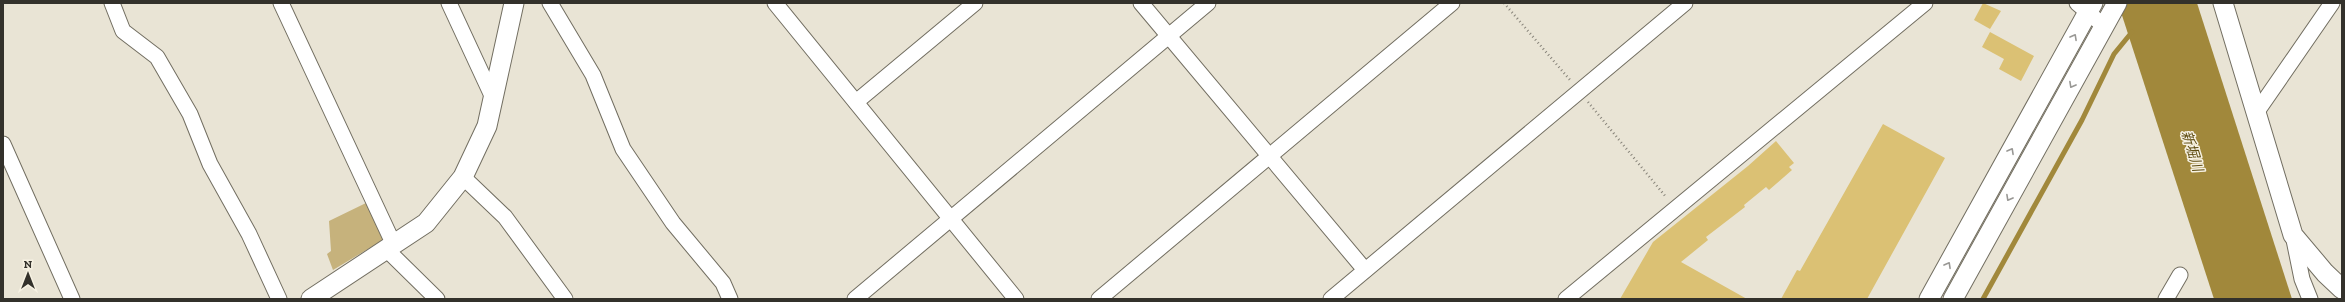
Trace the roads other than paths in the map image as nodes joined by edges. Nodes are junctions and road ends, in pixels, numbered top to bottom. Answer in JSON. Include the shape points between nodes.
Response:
{"nodes":[{"id":1,"x":112,"y":3,"type":"edge"},
{"id":2,"x":281,"y":3,"type":"edge"},
{"id":3,"x":449,"y":3,"type":"edge"},
{"id":4,"x":514,"y":3,"type":"edge"},
{"id":5,"x":550,"y":3,"type":"edge"},
{"id":6,"x":775,"y":3,"type":"edge"},
{"id":7,"x":975,"y":3,"type":"edge"},
{"id":8,"x":1141,"y":3,"type":"edge"},
{"id":9,"x":1208,"y":3,"type":"edge"},
{"id":10,"x":1452,"y":3,"type":"edge"},
{"id":11,"x":1685,"y":3,"type":"edge"},
{"id":12,"x":1925,"y":3,"type":"edge"},
{"id":13,"x":2223,"y":3,"type":"edge"},
{"id":14,"x":2332,"y":3,"type":"edge"},
{"id":15,"x":2086,"y":6,"type":"edge"},
{"id":16,"x":2111,"y":13,"type":"edge"},
{"id":17,"x":1168,"y":36,"type":"junction"},
{"id":18,"x":494,"y":100,"type":"junction"},
{"id":19,"x":856,"y":102,"type":"junction"},
{"id":20,"x":2256,"y":113,"type":"junction"},
{"id":21,"x":3,"y":144,"type":"edge"},
{"id":22,"x":1269,"y":155,"type":"junction"},
{"id":23,"x":463,"y":177,"type":"junction"},
{"id":24,"x":949,"y":218,"type":"junction"},
{"id":25,"x":2293,"y":235,"type":"junction"},
{"id":26,"x":390,"y":247,"type":"junction"},
{"id":27,"x":1365,"y":270,"type":"junction"},
{"id":28,"x":2180,"y":275,"type":"dead end"},
{"id":29,"x":2342,"y":289,"type":"edge"},
{"id":30,"x":72,"y":299,"type":"edge"},
{"id":31,"x":279,"y":299,"type":"edge"},
{"id":32,"x":311,"y":299,"type":"edge"},
{"id":33,"x":438,"y":299,"type":"edge"},
{"id":34,"x":565,"y":299,"type":"edge"},
{"id":35,"x":730,"y":299,"type":"edge"},
{"id":36,"x":855,"y":299,"type":"edge"},
{"id":37,"x":1016,"y":299,"type":"edge"},
{"id":38,"x":1099,"y":299,"type":"edge"},
{"id":39,"x":1331,"y":299,"type":"edge"},
{"id":40,"x":1566,"y":299,"type":"edge"},
{"id":41,"x":1929,"y":299,"type":"edge"},
{"id":42,"x":1953,"y":299,"type":"edge"},
{"id":43,"x":2166,"y":299,"type":"edge"},
{"id":44,"x":2310,"y":299,"type":"edge"}],
"edges":[{"from":1,"to":31,"type":"street","via":[[124,31],[157,57],[190,114],[210,164],[249,234]]},
{"from":2,"to":26,"type":"street"},
{"from":3,"to":18,"type":"street"},
{"from":4,"to":18,"type":"street"},
{"from":5,"to":35,"type":"street","via":[[593,75],[623,149],[673,223],[722,283]]},
{"from":6,"to":19,"type":"street"},
{"from":7,"to":19,"type":"street"},
{"from":8,"to":17,"type":"street"},
{"from":9,"to":17,"type":"street"},
{"from":10,"to":22,"type":"street"},
{"from":11,"to":27,"type":"street"},
{"from":12,"to":40,"type":"street"},
{"from":13,"to":20,"type":"street"},
{"from":14,"to":20,"type":"street"},
{"from":15,"to":16,"type":"street"},
{"from":41,"to":15,"type":"street","one_way":true},
{"from":16,"to":42,"type":"street","one_way":true},
{"from":17,"to":22,"type":"street"},
{"from":17,"to":24,"type":"street"},
{"from":18,"to":23,"type":"street","via":[[487,126]]},
{"from":19,"to":24,"type":"street"},
{"from":20,"to":25,"type":"street"},
{"from":21,"to":30,"type":"street"},
{"from":22,"to":27,"type":"street"},
{"from":22,"to":38,"type":"street"},
{"from":23,"to":26,"type":"street","via":[[426,223]]},
{"from":23,"to":34,"type":"street","via":[[505,217]]},
{"from":24,"to":36,"type":"street"},
{"from":24,"to":37,"type":"street"},
{"from":25,"to":29,"type":"street"},
{"from":25,"to":44,"type":"street","via":[[2302,279]]},
{"from":26,"to":32,"type":"street"},
{"from":26,"to":33,"type":"street"},
{"from":27,"to":39,"type":"street"},
{"from":28,"to":43,"type":"street"}]}
